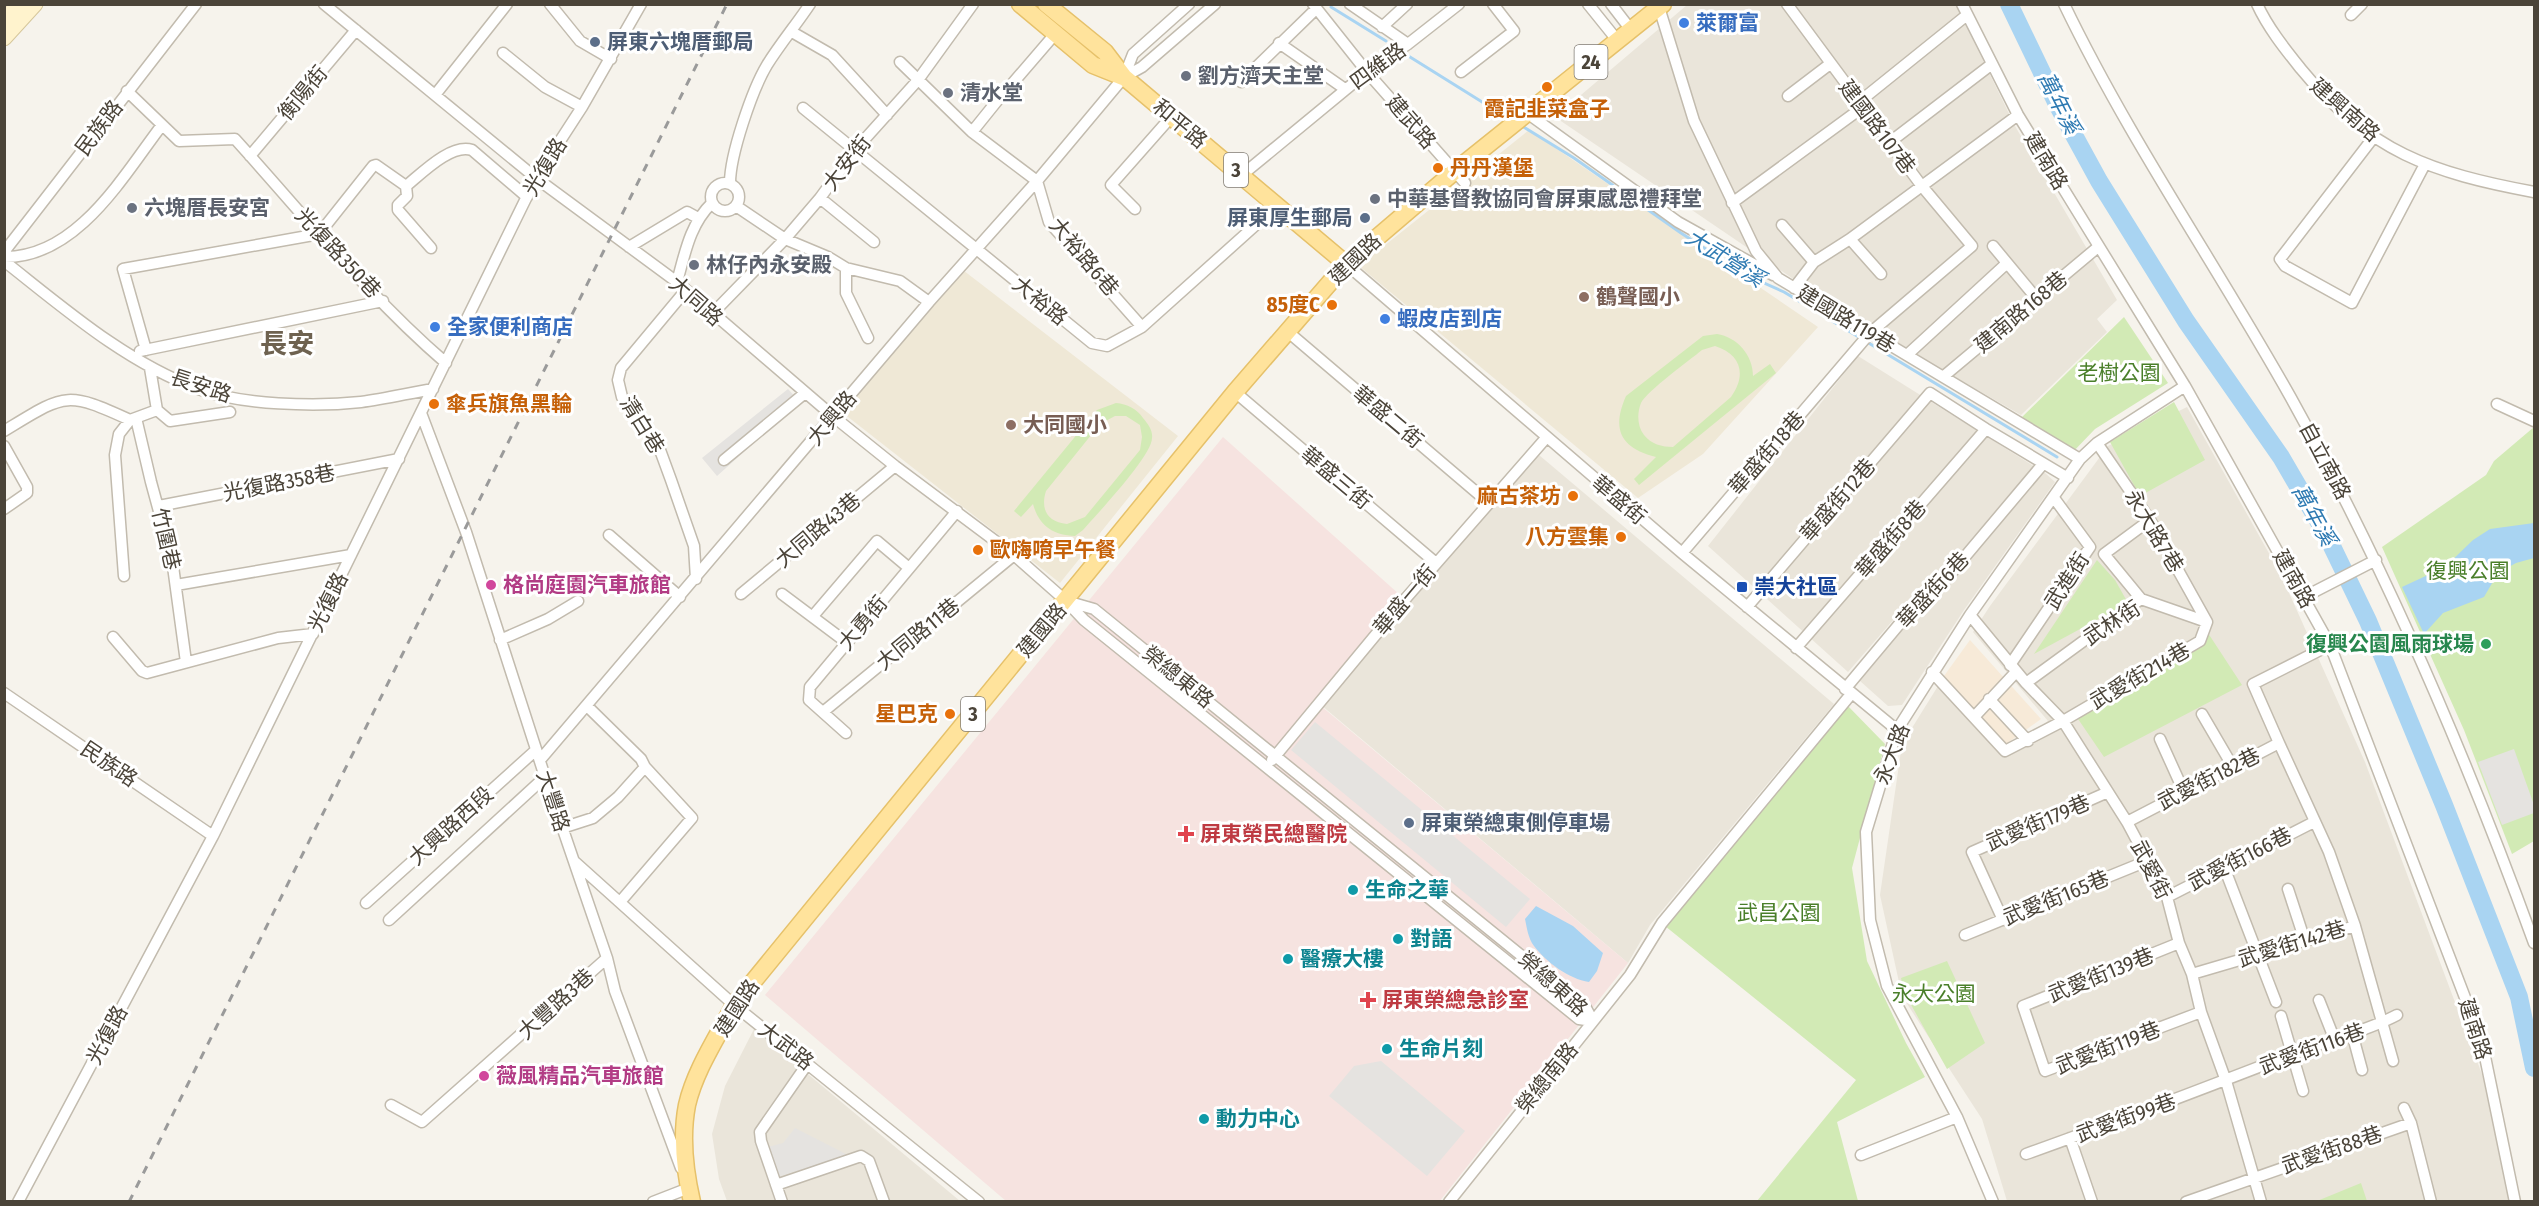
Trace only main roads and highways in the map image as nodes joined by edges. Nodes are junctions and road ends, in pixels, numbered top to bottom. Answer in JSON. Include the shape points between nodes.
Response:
{"nodes":[{"id":1,"x":1020,"y":4,"type":"edge"},
{"id":2,"x":1046,"y":4,"type":"edge"},
{"id":3,"x":1660,"y":5,"type":"edge"},
{"id":4,"x":1124,"y":77,"type":"junction"},
{"id":5,"x":1346,"y":264,"type":"junction"},
{"id":6,"x":690,"y":1195,"type":"edge"}],
"edges":[{"from":1,"to":4,"type":"main road","name":"和平路","number":"3","via":[[1093,65]]},
{"from":2,"to":4,"type":"main road","name":"和平路","number":"3","via":[[1105,52]]},
{"from":3,"to":5,"type":"main road","name":"建國路","number":"24","via":[[1519,119],[1460,177]]},
{"from":4,"to":5,"type":"main road","name":"和平路","number":"3"},
{"from":5,"to":6,"type":"main road","name":"建國路","number":"3","via":[[1235,392],[734,1005],[687,1105],[684,1142]]}]}
